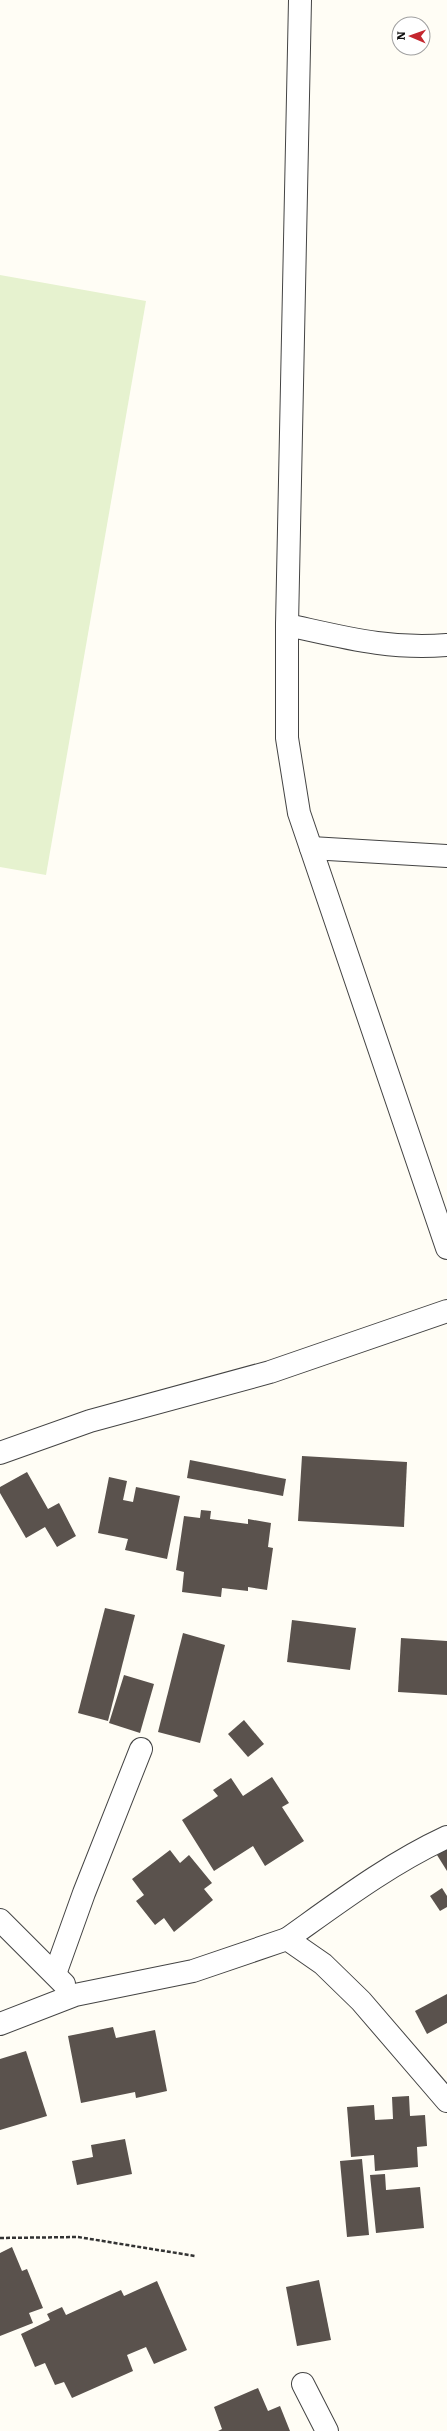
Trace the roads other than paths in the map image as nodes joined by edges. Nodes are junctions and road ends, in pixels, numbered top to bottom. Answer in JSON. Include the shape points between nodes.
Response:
{"nodes":[{"id":1,"x":300,"y":0,"type":"edge"},
{"id":2,"x":287,"y":625,"type":"junction"},
{"id":3,"x":447,"y":645,"type":"edge"},
{"id":4,"x":311,"y":848,"type":"junction"},
{"id":5,"x":447,"y":856,"type":"edge"},
{"id":6,"x":447,"y":1248,"type":"edge"},
{"id":7,"x":447,"y":1311,"type":"edge"},
{"id":8,"x":0,"y":1453,"type":"edge"},
{"id":9,"x":141,"y":1749,"type":"dead end"},
{"id":10,"x":447,"y":1837,"type":"edge"},
{"id":11,"x":0,"y":1920,"type":"edge"},
{"id":12,"x":287,"y":1939,"type":"junction"},
{"id":13,"x":55,"y":1974,"type":"junction"},
{"id":14,"x":75,"y":1995,"type":"junction"},
{"id":15,"x":0,"y":2024,"type":"edge"},
{"id":16,"x":447,"y":2101,"type":"edge"},
{"id":17,"x":303,"y":2384,"type":"dead end"},
{"id":18,"x":327,"y":2431,"type":"edge"}],
"edges":[{"from":1,"to":2,"type":"street"},
{"from":2,"to":3,"type":"street","via":[[382,645],[406,648]]},
{"from":2,"to":4,"type":"street","via":[[287,738],[299,813]]},
{"from":4,"to":5,"type":"street"},
{"from":4,"to":6,"type":"street"},
{"from":7,"to":8,"type":"street","via":[[270,1372],[90,1421]]},
{"from":9,"to":13,"type":"street"},
{"from":10,"to":12,"type":"street","via":[[374,1877]]},
{"from":11,"to":13,"type":"street"},
{"from":12,"to":14,"type":"street","via":[[193,1971]]},
{"from":12,"to":16,"type":"street","via":[[323,1964],[361,2001]]},
{"from":13,"to":14,"type":"street"},
{"from":14,"to":15,"type":"street"},
{"from":17,"to":18,"type":"street"}]}
